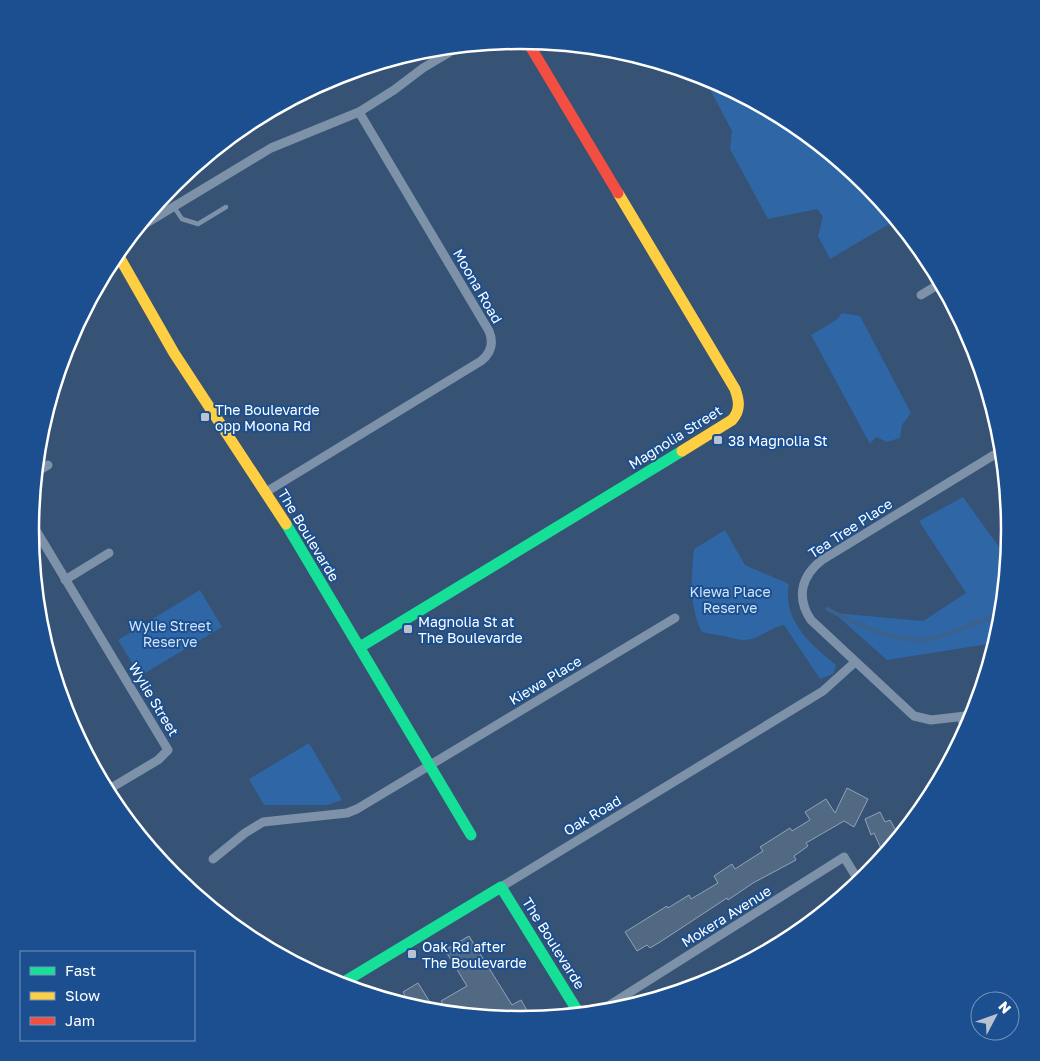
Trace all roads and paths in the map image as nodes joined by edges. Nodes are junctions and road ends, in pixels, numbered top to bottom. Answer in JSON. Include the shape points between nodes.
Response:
{"nodes":[{"id":1,"x":532,"y":49,"type":"edge"},
{"id":2,"x":445,"y":55,"type":"edge"},
{"id":3,"x":359,"y":112,"type":"junction"},
{"id":4,"x":174,"y":207,"type":"junction"},
{"id":5,"x":226,"y":207,"type":"dead end"},
{"id":6,"x":153,"y":220,"type":"edge"},
{"id":7,"x":122,"y":261,"type":"edge"},
{"id":8,"x":935,"y":286,"type":"edge"},
{"id":9,"x":921,"y":294,"type":"dead end"},
{"id":10,"x":995,"y":454,"type":"edge"},
{"id":11,"x":48,"y":465,"type":"dead end"},
{"id":12,"x":43,"y":468,"type":"edge"},
{"id":13,"x":266,"y":492,"type":"junction"},
{"id":14,"x":39,"y":536,"type":"edge"},
{"id":15,"x":109,"y":553,"type":"dead end"},
{"id":16,"x":65,"y":580,"type":"junction"},
{"id":17,"x":675,"y":618,"type":"dead end"},
{"id":18,"x":360,"y":647,"type":"junction"},
{"id":19,"x":854,"y":663,"type":"junction"},
{"id":20,"x":964,"y":716,"type":"edge"},
{"id":21,"x":961,"y":717,"type":"junction"},
{"id":22,"x":962,"y":721,"type":"edge"},
{"id":23,"x":428,"y":767,"type":"junction"},
{"id":24,"x":113,"y":787,"type":"edge"},
{"id":25,"x":471,"y":835,"type":"dead end"},
{"id":26,"x":213,"y":859,"type":"dead end"},
{"id":27,"x":855,"y":875,"type":"edge"},
{"id":28,"x":501,"y":887,"type":"junction"},
{"id":29,"x":348,"y":980,"type":"edge"},
{"id":30,"x":612,"y":1003,"type":"edge"},
{"id":31,"x":576,"y":1009,"type":"edge"}],
"edges":[{"from":1,"to":18,"type":"street","name":"Magnolia Street","via":[[735,389],[739,410],[728,423]]},
{"from":2,"to":3,"type":"street"},
{"from":3,"to":4,"type":"street","via":[[271,148]]},
{"from":3,"to":13,"type":"street","name":"Moona Road","via":[[490,331],[492,345],[481,361]]},
{"from":4,"to":5,"type":"lane","via":[[182,219],[198,224]]},
{"from":4,"to":6,"type":"street"},
{"from":7,"to":13,"type":"street","name":"The Boulevarde","via":[[200,395]]},
{"from":8,"to":9,"type":"street"},
{"from":10,"to":19,"type":"street","name":"Tea Tree Place","via":[[828,556],[807,574],[802,595],[808,615]]},
{"from":11,"to":12,"type":"street"},
{"from":13,"to":18,"type":"street","name":"The Boulevarde"},
{"from":14,"to":16,"type":"street","name":"Wylie Street"},
{"from":15,"to":16,"type":"street"},
{"from":16,"to":24,"type":"street","name":"Wylie Street","via":[[168,750],[158,760]]},
{"from":17,"to":23,"type":"street","name":"Kiewa Place"},
{"from":18,"to":23,"type":"street","name":"The Boulevarde"},
{"from":19,"to":21,"type":"street","name":"Tea Tree Place","via":[[914,716],[931,720]]},
{"from":19,"to":28,"type":"street","name":"Oak Road","via":[[815,696]]},
{"from":20,"to":21,"type":"street","name":"Tea Tree Place"},
{"from":21,"to":22,"type":"street"},
{"from":23,"to":25,"type":"street","name":"The Boulevarde"},
{"from":23,"to":26,"type":"street","name":"Kiewa Place","via":[[347,813],[263,822],[245,832]]},
{"from":27,"to":30,"type":"street","name":"Mokera Avenue","via":[[844,857]]},
{"from":28,"to":29,"type":"street","name":"Oak Road"},
{"from":28,"to":31,"type":"street","name":"The Boulevarde"}]}
